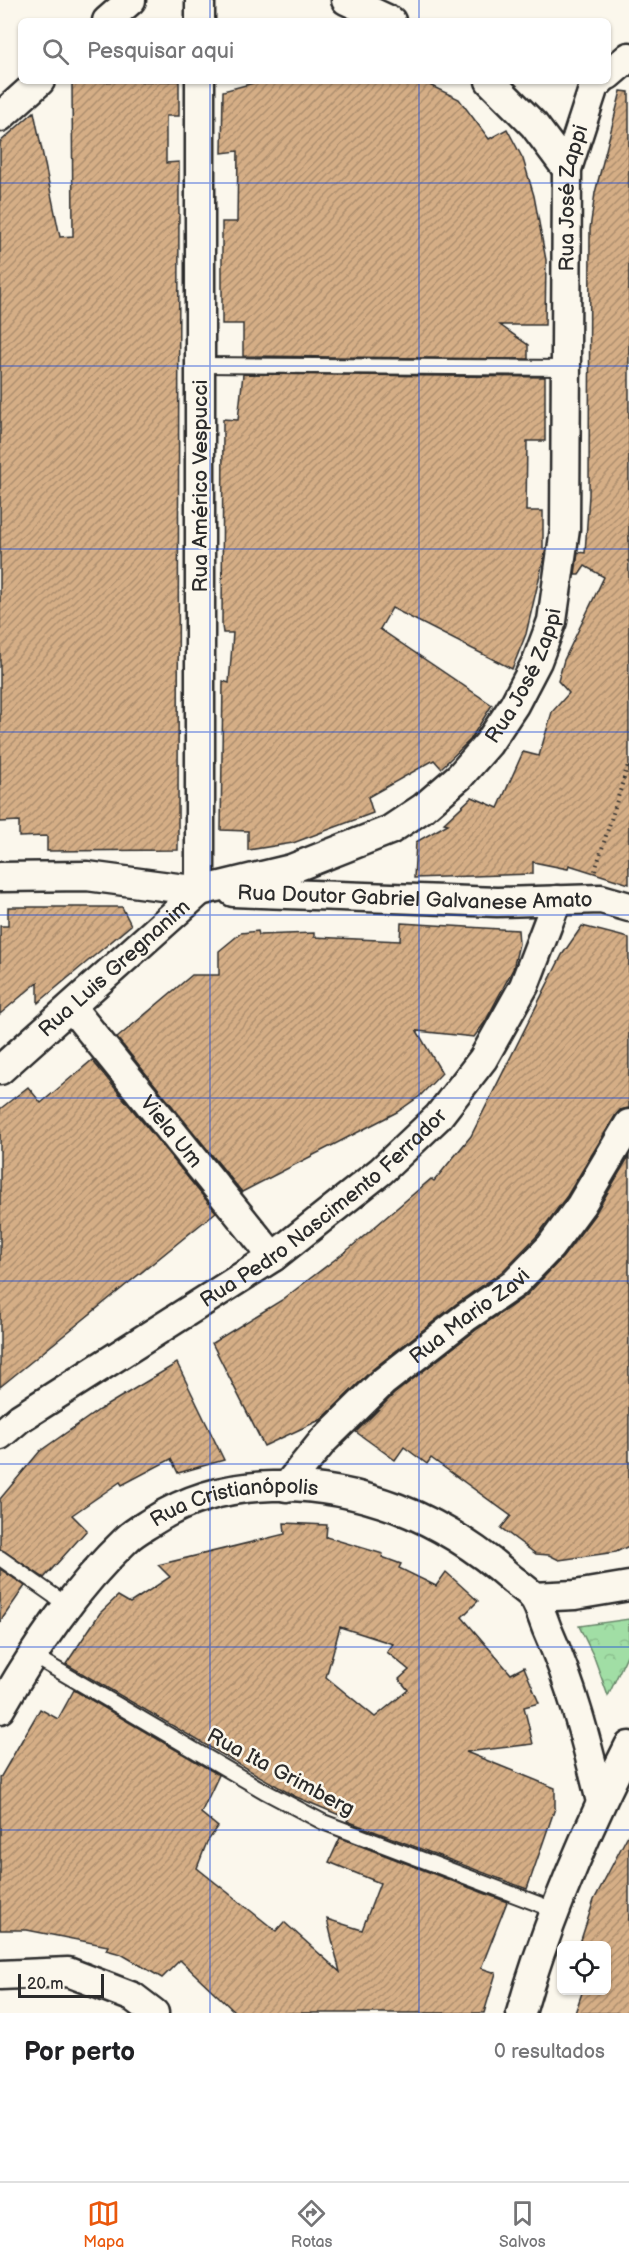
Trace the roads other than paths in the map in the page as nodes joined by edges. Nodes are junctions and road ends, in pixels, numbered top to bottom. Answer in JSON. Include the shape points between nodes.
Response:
{"nodes":[{"id":1,"x":130,"y":0,"type":"edge"},
{"id":2,"x":200,"y":0,"type":"edge"},
{"id":3,"x":346,"y":0,"type":"edge"},
{"id":4,"x":110,"y":18,"type":"edge"},
{"id":5,"x":200,"y":18,"type":"edge"},
{"id":6,"x":385,"y":18,"type":"edge"},
{"id":7,"x":629,"y":57,"type":"edge"},
{"id":8,"x":611,"y":69,"type":"edge"},
{"id":9,"x":37,"y":84,"type":"edge"},
{"id":10,"x":200,"y":84,"type":"edge"},
{"id":11,"x":493,"y":84,"type":"edge"},
{"id":12,"x":593,"y":84,"type":"edge"},
{"id":13,"x":0,"y":117,"type":"edge"},
{"id":14,"x":567,"y":169,"type":"junction"},
{"id":15,"x":200,"y":365,"type":"junction"},
{"id":16,"x":566,"y":368,"type":"junction"},
{"id":17,"x":0,"y":877,"type":"edge"},
{"id":18,"x":200,"y":891,"type":"junction"},
{"id":19,"x":557,"y":900,"type":"junction"},
{"id":20,"x":629,"y":907,"type":"edge"},
{"id":21,"x":71,"y":1007,"type":"junction"},
{"id":22,"x":0,"y":1070,"type":"edge"},
{"id":23,"x":629,"y":1124,"type":"edge"},
{"id":24,"x":273,"y":1257,"type":"junction"},
{"id":25,"x":0,"y":1435,"type":"edge"},
{"id":26,"x":286,"y":1487,"type":"junction"},
{"id":27,"x":0,"y":1558,"type":"edge"},
{"id":28,"x":629,"y":1586,"type":"edge"},
{"id":29,"x":533,"y":1597,"type":"junction"},
{"id":30,"x":67,"y":1605,"type":"junction"},
{"id":31,"x":32,"y":1655,"type":"junction"},
{"id":32,"x":0,"y":1709,"type":"edge"},
{"id":33,"x":629,"y":1746,"type":"edge"},
{"id":34,"x":601,"y":1802,"type":"junction"},
{"id":35,"x":557,"y":1911,"type":"junction"},
{"id":36,"x":0,"y":1975,"type":"edge"},
{"id":37,"x":154,"y":2013,"type":"edge"},
{"id":38,"x":521,"y":2013,"type":"edge"}],
"edges":[{"from":1,"to":4,"type":"street"},
{"from":2,"to":5,"type":"street"},
{"from":3,"to":6,"type":"street"},
{"from":7,"to":8,"type":"street","name":"Rua José Zappi"},
{"from":9,"to":13,"type":"street"},
{"from":10,"to":15,"type":"street","name":"Rua Américo Vespucci"},
{"from":11,"to":14,"type":"street","via":[[534,125]]},
{"from":12,"to":14,"type":"street","name":"Rua José Zappi"},
{"from":14,"to":16,"type":"street","name":"Rua José Zappi"},
{"from":15,"to":16,"type":"lane"},
{"from":15,"to":18,"type":"street","name":"Rua Américo Vespucci"},
{"from":16,"to":18,"type":"street","name":"Rua José Zappi","via":[[565,529],[552,621],[537,661],[488,744],[460,776],[390,830],[291,869]]},
{"from":17,"to":18,"type":"street","name":"Rua José Zappi","via":[[87,876]]},
{"from":18,"to":19,"type":"street","name":"Rua Doutor Gabriel Galvanese Amato","via":[[462,901]]},
{"from":18,"to":21,"type":"street","name":"Rua Luis Gregnanim"},
{"from":19,"to":20,"type":"street","name":"Rua Doutor Gabriel Galvanese Amato","via":[[601,898]]},
{"from":19,"to":24,"type":"street","name":"Rua Pedro Nascimento Ferrador","via":[[524,986],[483,1059],[438,1117],[381,1171]]},
{"from":21,"to":22,"type":"street","name":"Rua Luis Gregnanim"},
{"from":21,"to":24,"type":"street","name":"Viela Um"},
{"from":23,"to":26,"type":"street","name":"Rua Mario Zavi","via":[[550,1247],[514,1284],[383,1382],[323,1441]]},
{"from":24,"to":25,"type":"street","name":"Rua Pedro Nascimento Ferrador","via":[[20,1418]]},
{"from":26,"to":29,"type":"street","name":"Rua Cristianópolis","via":[[318,1487],[375,1500],[428,1520],[494,1563]]},
{"from":26,"to":30,"type":"street","name":"Rua Cristianópolis","via":[[252,1486],[204,1496],[169,1511],[128,1538]]},
{"from":27,"to":30,"type":"lane"},
{"from":28,"to":29,"type":"street"},
{"from":29,"to":34,"type":"street","name":"Rua Cristianópolis","via":[[558,1653],[582,1723]]},
{"from":30,"to":31,"type":"street","name":"Rua Cristianópolis"},
{"from":31,"to":32,"type":"street","name":"Rua Cristianópolis"},
{"from":31,"to":35,"type":"lane","name":"Rua Ita Grimberg","via":[[323,1822]]},
{"from":33,"to":34,"type":"street"},
{"from":34,"to":35,"type":"street"},
{"from":35,"to":38,"type":"street"},
{"from":36,"to":37,"type":"street","via":[[68,1972],[134,1998]]}]}
